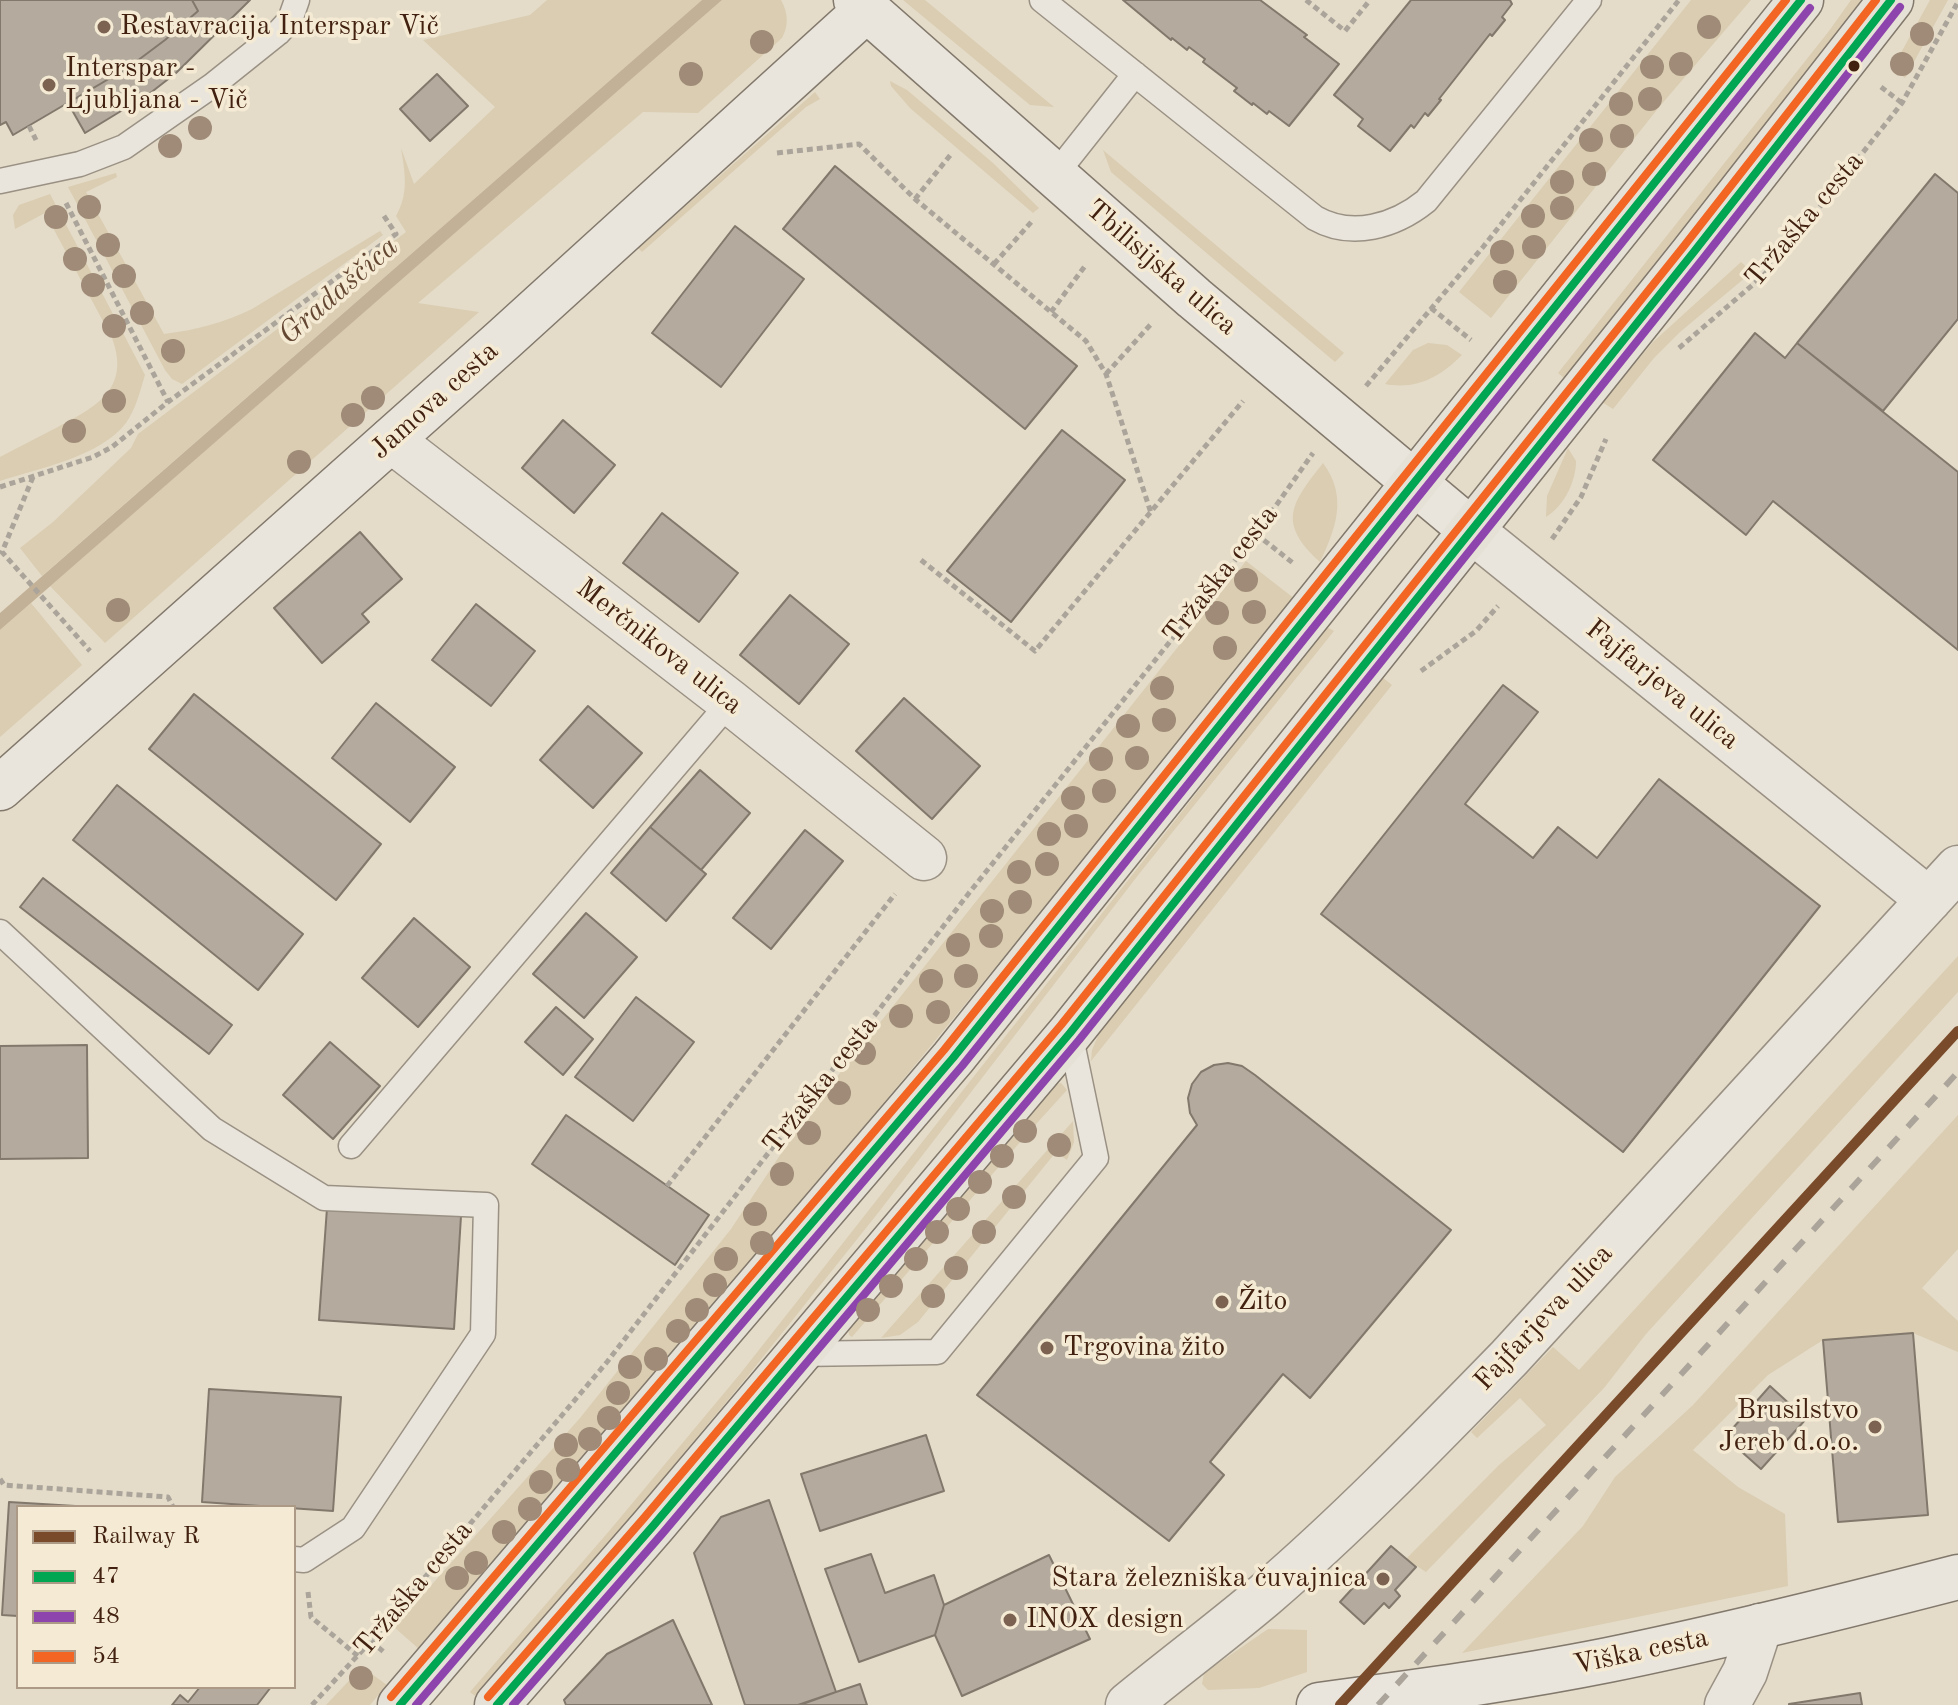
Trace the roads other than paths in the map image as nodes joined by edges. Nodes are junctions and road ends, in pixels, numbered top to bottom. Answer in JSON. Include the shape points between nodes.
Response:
{"nodes":[{"id":1,"x":297,"y":0,"type":"edge"},
{"id":2,"x":1042,"y":0,"type":"edge"},
{"id":3,"x":1589,"y":0,"type":"edge"},
{"id":4,"x":1801,"y":0,"type":"edge"},
{"id":5,"x":1891,"y":0,"type":"edge"},
{"id":6,"x":861,"y":5,"type":"edge"},
{"id":7,"x":1135,"y":74,"type":"junction"},
{"id":8,"x":1055,"y":175,"type":"junction"},
{"id":9,"x":0,"y":181,"type":"edge"},
{"id":10,"x":391,"y":440,"type":"junction"},
{"id":11,"x":1415,"y":482,"type":"junction"},
{"id":12,"x":1471,"y":530,"type":"junction"},
{"id":13,"x":730,"y":702,"type":"junction"},
{"id":14,"x":0,"y":788,"type":"edge"},
{"id":15,"x":924,"y":858,"type":"road end"},
{"id":16,"x":1944,"y":884,"type":"edge"},
{"id":17,"x":0,"y":932,"type":"edge"},
{"id":18,"x":1070,"y":1033,"type":"junction"},
{"id":19,"x":351,"y":1146,"type":"dead end"},
{"id":20,"x":797,"y":1354,"type":"junction"},
{"id":21,"x":299,"y":1559,"type":"edge"},
{"id":22,"x":1958,"y":1577,"type":"edge"},
{"id":23,"x":1760,"y":1626,"type":"junction"},
{"id":24,"x":400,"y":1705,"type":"edge"},
{"id":25,"x":497,"y":1705,"type":"edge"},
{"id":26,"x":1128,"y":1705,"type":"edge"},
{"id":27,"x":1319,"y":1705,"type":"edge"},
{"id":28,"x":1727,"y":1705,"type":"edge"}],
"edges":[{"from":1,"to":9,"type":"lane","via":[[278,33],[124,147],[50,172]]},
{"from":2,"to":7,"type":"lane"},
{"from":3,"to":7,"type":"lane","via":[[1426,201],[1407,217],[1370,227],[1345,228],[1315,218]]},
{"from":4,"to":11,"type":"main road"},
{"from":5,"to":12,"type":"main road"},
{"from":6,"to":8,"type":"street","name":"Tbilisijska ulica"},
{"from":6,"to":10,"type":"street","name":"Jamova cesta"},
{"from":7,"to":8,"type":"lane"},
{"from":8,"to":11,"type":"street","name":"Tbilisijska ulica"},
{"from":10,"to":13,"type":"street","name":"Merčnikova ulica"},
{"from":10,"to":14,"type":"street","name":"Jamova cesta"},
{"from":11,"to":12,"type":"street","name":"Tbilisijska ulica"},
{"from":11,"to":24,"type":"main road","via":[[953,1058]]},
{"from":12,"to":16,"type":"street","name":"Fajfarjeva ulica"},
{"from":12,"to":18,"type":"main road"},
{"from":13,"to":15,"type":"street","name":"Merčnikova ulica"},
{"from":13,"to":19,"type":"lane"},
{"from":16,"to":26,"type":"street","name":"Fajfarjeva ulica","via":[[1435,1434],[1264,1595]]},
{"from":17,"to":21,"type":"lane","via":[[212,1129],[324,1198],[486,1205],[483,1334],[353,1528]]},
{"from":18,"to":20,"type":"main road"},
{"from":18,"to":20,"type":"lane","via":[[1096,1158],[937,1352]]},
{"from":20,"to":25,"type":"main road"},
{"from":22,"to":23,"type":"street","name":"Viška cesta"},
{"from":23,"to":27,"type":"street","name":"Viška cesta","via":[[1510,1678]]},
{"from":23,"to":28,"type":"street"}]}
